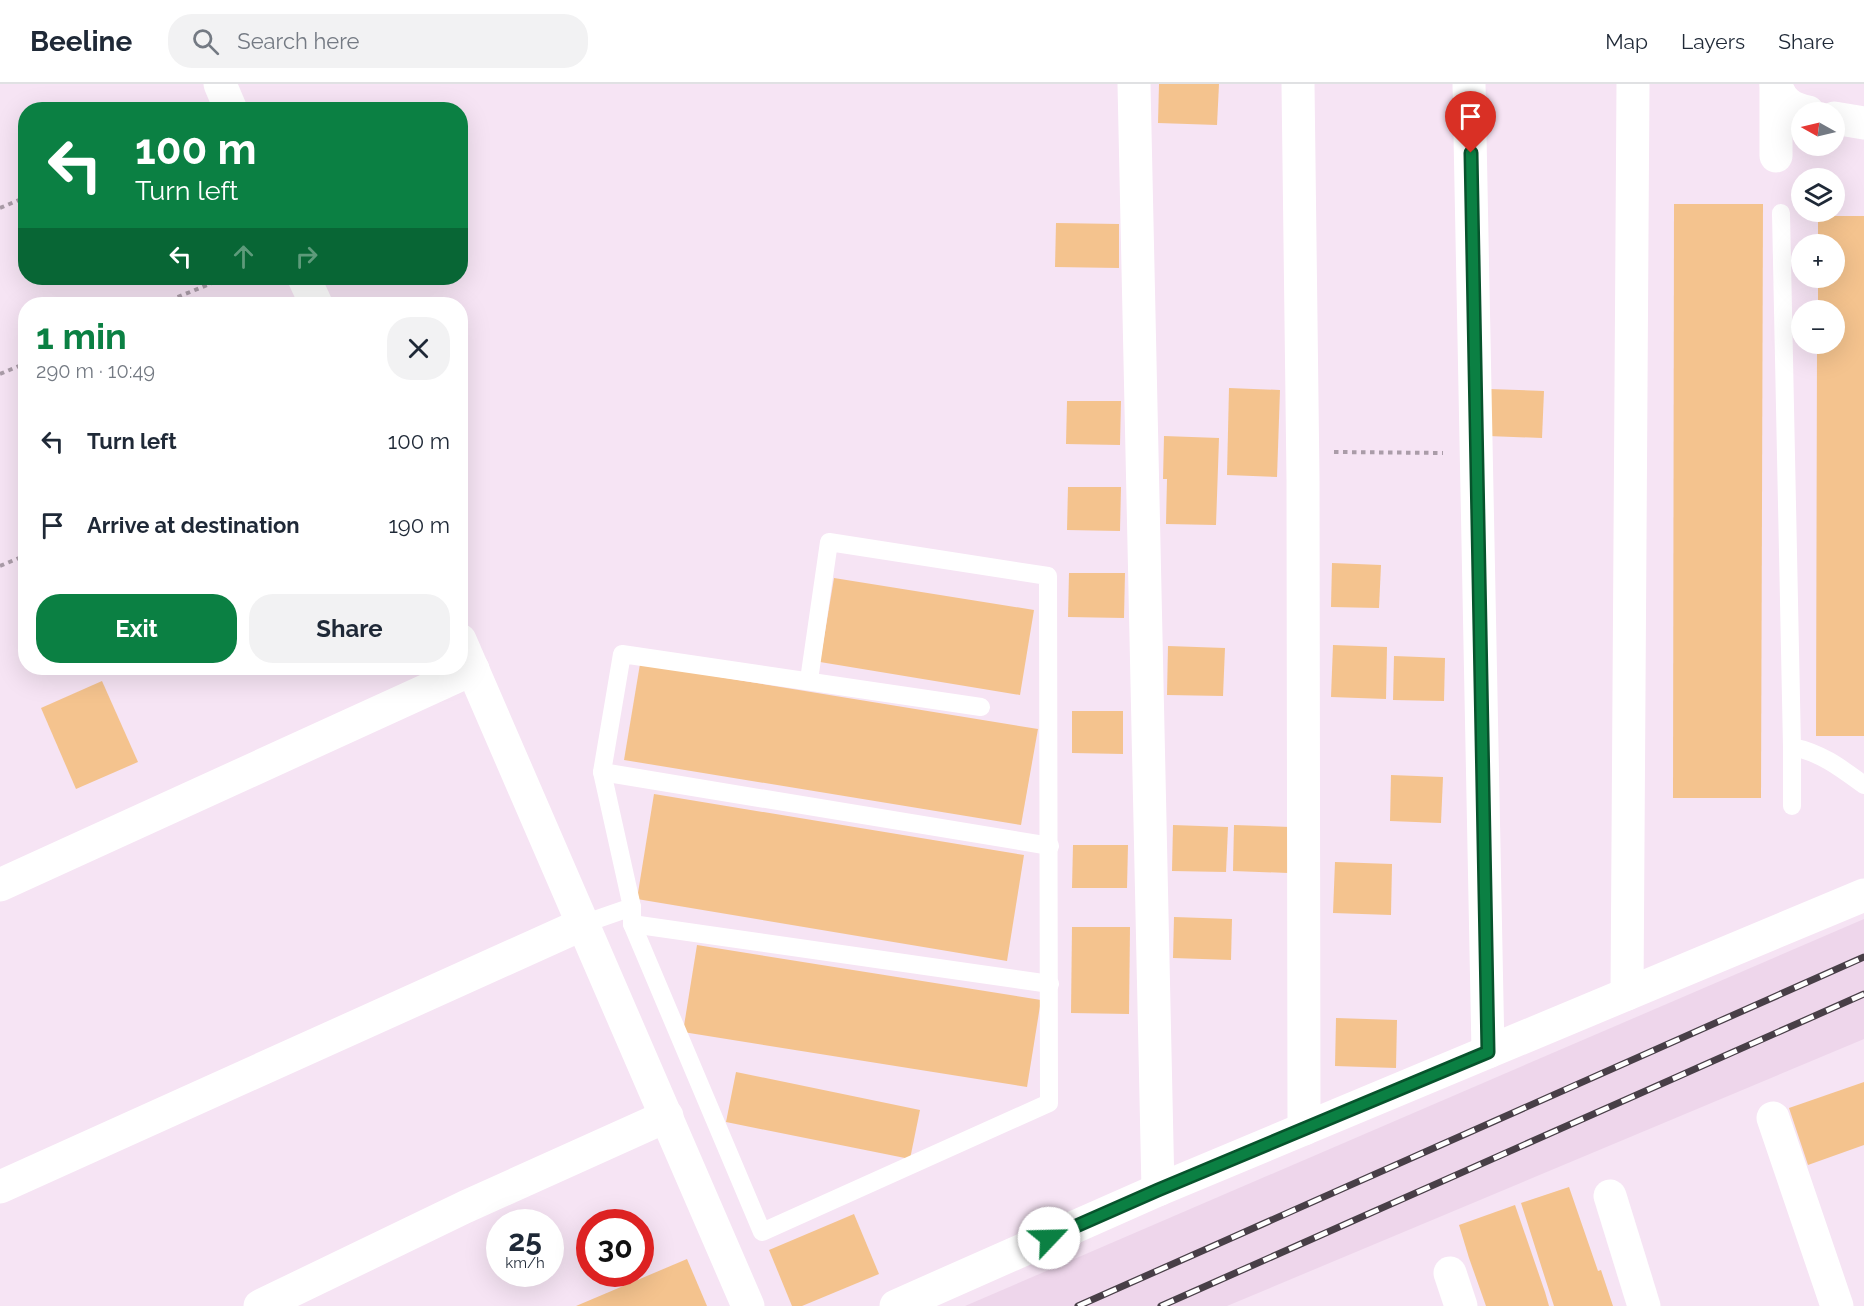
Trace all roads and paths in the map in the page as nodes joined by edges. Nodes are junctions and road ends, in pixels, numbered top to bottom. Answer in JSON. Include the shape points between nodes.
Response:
{"nodes":[{"id":1,"x":220,"y":84,"type":"edge"},
{"id":2,"x":1134,"y":84,"type":"edge"},
{"id":3,"x":1298,"y":84,"type":"edge"},
{"id":4,"x":1469,"y":84,"type":"edge"},
{"id":5,"x":1633,"y":84,"type":"edge"},
{"id":6,"x":1776,"y":85,"type":"edge"},
{"id":7,"x":228,"y":102,"type":"edge"},
{"id":8,"x":1791,"y":106,"type":"edge"},
{"id":9,"x":1845,"y":119,"type":"edge"},
{"id":10,"x":1864,"y":123,"type":"edge"},
{"id":11,"x":1776,"y":156,"type":"dead end"},
{"id":12,"x":18,"y":200,"type":"edge"},
{"id":13,"x":0,"y":208,"type":"edge"},
{"id":14,"x":1781,"y":213,"type":"dead end"},
{"id":15,"x":207,"y":285,"type":"edge"},
{"id":16,"x":178,"y":297,"type":"edge"},
{"id":17,"x":18,"y":366,"type":"edge"},
{"id":18,"x":0,"y":374,"type":"edge"},
{"id":19,"x":1303,"y":452,"type":"junction"},
{"id":20,"x":1477,"y":453,"type":"junction"},
{"id":21,"x":18,"y":558,"type":"edge"},
{"id":22,"x":0,"y":566,"type":"edge"},
{"id":23,"x":468,"y":657,"type":"edge"},
{"id":24,"x":426,"y":675,"type":"edge"},
{"id":25,"x":808,"y":680,"type":"junction"},
{"id":26,"x":981,"y":707,"type":"dead end"},
{"id":27,"x":1792,"y":747,"type":"junction"},
{"id":28,"x":602,"y":772,"type":"junction"},
{"id":29,"x":1864,"y":784,"type":"edge"},
{"id":30,"x":1792,"y":806,"type":"dead end"},
{"id":31,"x":1050,"y":846,"type":"junction"},
{"id":32,"x":0,"y":885,"type":"edge"},
{"id":33,"x":1864,"y":895,"type":"edge"},
{"id":34,"x":632,"y":915,"type":"junction"},
{"id":35,"x":583,"y":924,"type":"junction"},
{"id":36,"x":1050,"y":984,"type":"junction"},
{"id":37,"x":1627,"y":994,"type":"junction"},
{"id":38,"x":1488,"y":1052,"type":"junction"},
{"id":39,"x":667,"y":1116,"type":"junction"},
{"id":40,"x":1773,"y":1118,"type":"dead end"},
{"id":41,"x":1304,"y":1129,"type":"junction"},
{"id":42,"x":0,"y":1187,"type":"edge"},
{"id":43,"x":1158,"y":1190,"type":"junction"},
{"id":44,"x":1610,"y":1196,"type":"dead end"},
{"id":45,"x":1450,"y":1273,"type":"dead end"},
{"id":46,"x":260,"y":1306,"type":"edge"},
{"id":47,"x":748,"y":1306,"type":"edge"},
{"id":48,"x":896,"y":1306,"type":"edge"},
{"id":49,"x":1461,"y":1306,"type":"edge"},
{"id":50,"x":1644,"y":1306,"type":"edge"},
{"id":51,"x":1837,"y":1306,"type":"edge"}],
"edges":[{"from":1,"to":7,"type":"street"},
{"from":2,"to":43,"type":"street"},
{"from":3,"to":19,"type":"street"},
{"from":4,"to":20,"type":"street"},
{"from":5,"to":37,"type":"street"},
{"from":6,"to":8,"type":"street","via":[[1781,99]]},
{"from":6,"to":11,"type":"street"},
{"from":9,"to":10,"type":"street"},
{"from":12,"to":13,"type":"path"},
{"from":14,"to":27,"type":"lane"},
{"from":15,"to":16,"type":"path"},
{"from":17,"to":18,"type":"path"},
{"from":19,"to":20,"type":"path"},
{"from":19,"to":41,"type":"street"},
{"from":20,"to":38,"type":"street"},
{"from":21,"to":22,"type":"path"},
{"from":23,"to":35,"type":"street"},
{"from":24,"to":32,"type":"street"},
{"from":25,"to":26,"type":"lane"},
{"from":25,"to":28,"type":"lane","via":[[622,654]]},
{"from":25,"to":31,"type":"lane","via":[[829,542],[1048,576]]},
{"from":27,"to":29,"type":"lane","via":[[1831,761]]},
{"from":27,"to":30,"type":"lane"},
{"from":28,"to":31,"type":"lane"},
{"from":28,"to":34,"type":"lane"},
{"from":31,"to":36,"type":"lane"},
{"from":33,"to":37,"type":"street"},
{"from":34,"to":35,"type":"lane"},
{"from":34,"to":36,"type":"lane"},
{"from":34,"to":36,"type":"lane","via":[[762,1232],[1049,1103]]},
{"from":35,"to":39,"type":"street"},
{"from":35,"to":42,"type":"street"},
{"from":37,"to":38,"type":"street"},
{"from":38,"to":41,"type":"street"},
{"from":39,"to":46,"type":"street"},
{"from":39,"to":47,"type":"street"},
{"from":40,"to":51,"type":"street"},
{"from":41,"to":43,"type":"street"},
{"from":43,"to":48,"type":"street"},
{"from":44,"to":50,"type":"street"},
{"from":45,"to":49,"type":"street"}]}
